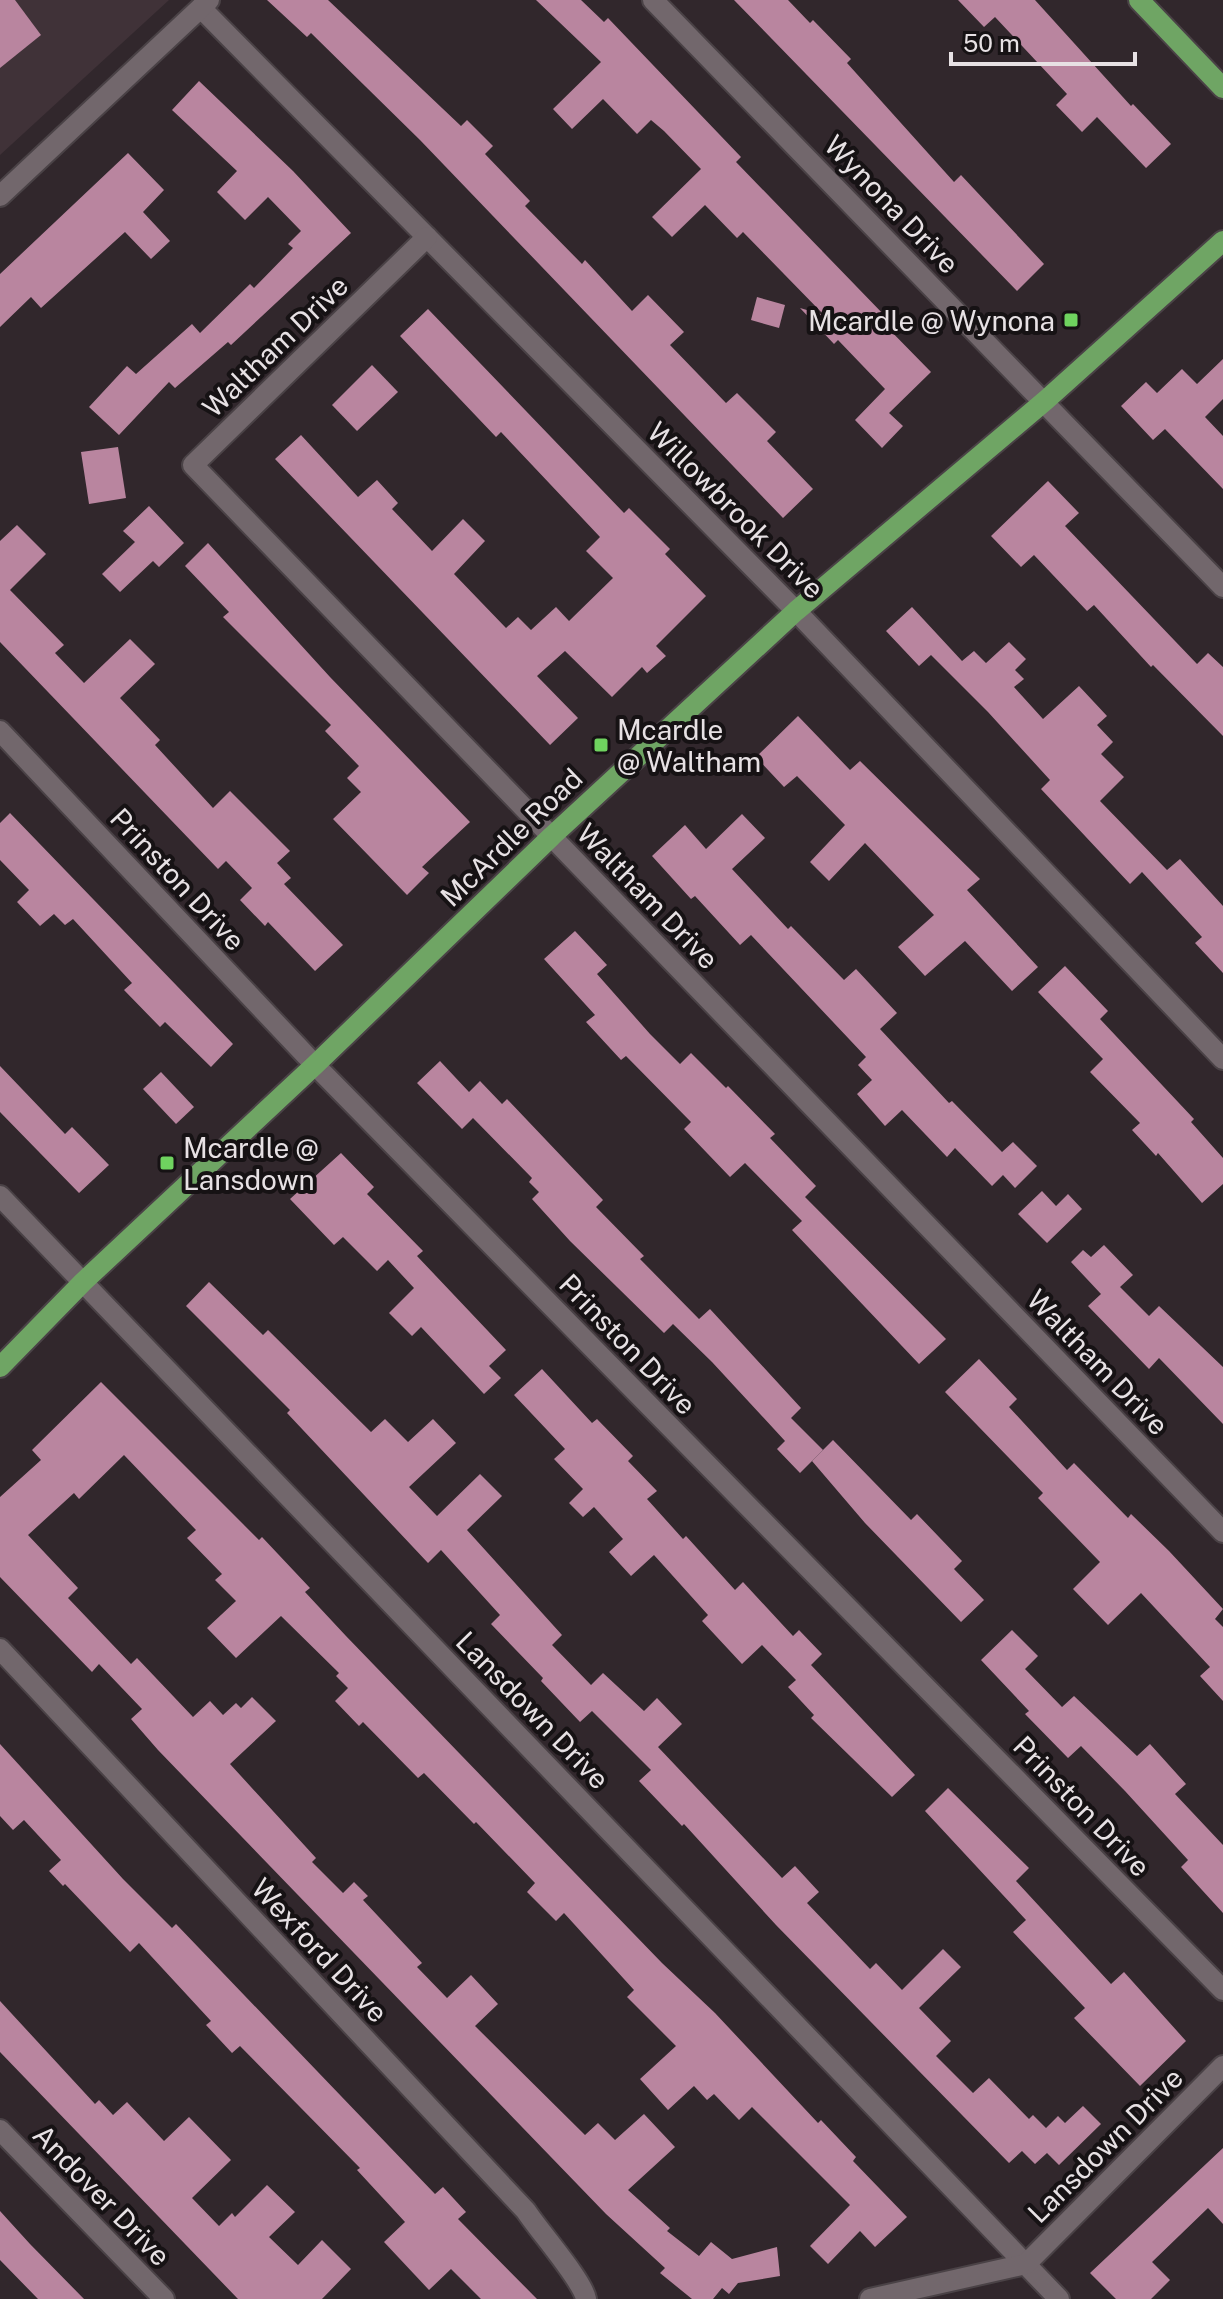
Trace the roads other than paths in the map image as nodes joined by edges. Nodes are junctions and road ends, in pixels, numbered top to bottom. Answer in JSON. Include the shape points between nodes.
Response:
{"nodes":[{"id":1,"x":653,"y":0,"type":"edge"},
{"id":2,"x":1139,"y":0,"type":"edge"},
{"id":3,"x":205,"y":4,"type":"edge"},
{"id":4,"x":1223,"y":88,"type":"edge"},
{"id":5,"x":0,"y":196,"type":"edge"},
{"id":6,"x":427,"y":237,"type":"junction"},
{"id":7,"x":1223,"y":241,"type":"edge"},
{"id":8,"x":1046,"y":400,"type":"junction"},
{"id":9,"x":1223,"y":587,"type":"edge"},
{"id":10,"x":796,"y":611,"type":"junction"},
{"id":11,"x":0,"y":731,"type":"edge"},
{"id":12,"x":552,"y":836,"type":"junction"},
{"id":13,"x":1223,"y":1059,"type":"edge"},
{"id":14,"x":315,"y":1065,"type":"junction"},
{"id":15,"x":0,"y":1196,"type":"edge"},
{"id":16,"x":83,"y":1282,"type":"junction"},
{"id":17,"x":0,"y":1367,"type":"edge"},
{"id":18,"x":1223,"y":1532,"type":"edge"},
{"id":19,"x":0,"y":1649,"type":"edge"},
{"id":20,"x":1223,"y":1990,"type":"edge"},
{"id":21,"x":1223,"y":2066,"type":"edge"},
{"id":22,"x":0,"y":2130,"type":"edge"},
{"id":23,"x":1026,"y":2264,"type":"junction"},
{"id":24,"x":164,"y":2299,"type":"edge"},
{"id":25,"x":586,"y":2299,"type":"edge"},
{"id":26,"x":870,"y":2299,"type":"edge"},
{"id":27,"x":1059,"y":2299,"type":"edge"}],
"edges":[{"from":1,"to":8,"type":"street","name":"Wynona Drive"},
{"from":2,"to":4,"type":"main road"},
{"from":3,"to":5,"type":"street"},
{"from":3,"to":6,"type":"street","name":"Willowbrook Drive"},
{"from":6,"to":10,"type":"street","name":"Willowbrook Drive"},
{"from":6,"to":12,"type":"street","name":"Waltham Drive","via":[[193,465]]},
{"from":7,"to":8,"type":"main road","name":"McArdle Road"},
{"from":8,"to":9,"type":"street","name":"Wynona Drive"},
{"from":8,"to":10,"type":"main road","name":"McArdle Road"},
{"from":10,"to":12,"type":"main road","name":"McArdle Road"},
{"from":10,"to":13,"type":"street","name":"Willowbrook Drive"},
{"from":11,"to":14,"type":"street","name":"Prinston Drive"},
{"from":12,"to":14,"type":"main road","name":"McArdle Road"},
{"from":12,"to":18,"type":"street","name":"Waltham Drive"},
{"from":14,"to":16,"type":"main road","name":"McArdle Road"},
{"from":14,"to":20,"type":"street","name":"Prinston Drive"},
{"from":15,"to":16,"type":"street","name":"Lansdown Drive"},
{"from":16,"to":17,"type":"main road","name":"McArdle Road"},
{"from":16,"to":23,"type":"street","name":"Lansdown Drive"},
{"from":19,"to":25,"type":"street","name":"Wexford Drive","via":[[526,2211],[584,2287]]},
{"from":21,"to":23,"type":"street","name":"Lansdown Drive"},
{"from":22,"to":24,"type":"street","name":"Andover Drive"},
{"from":23,"to":26,"type":"street"},
{"from":23,"to":27,"type":"street","name":"Lansdown Drive"}]}
